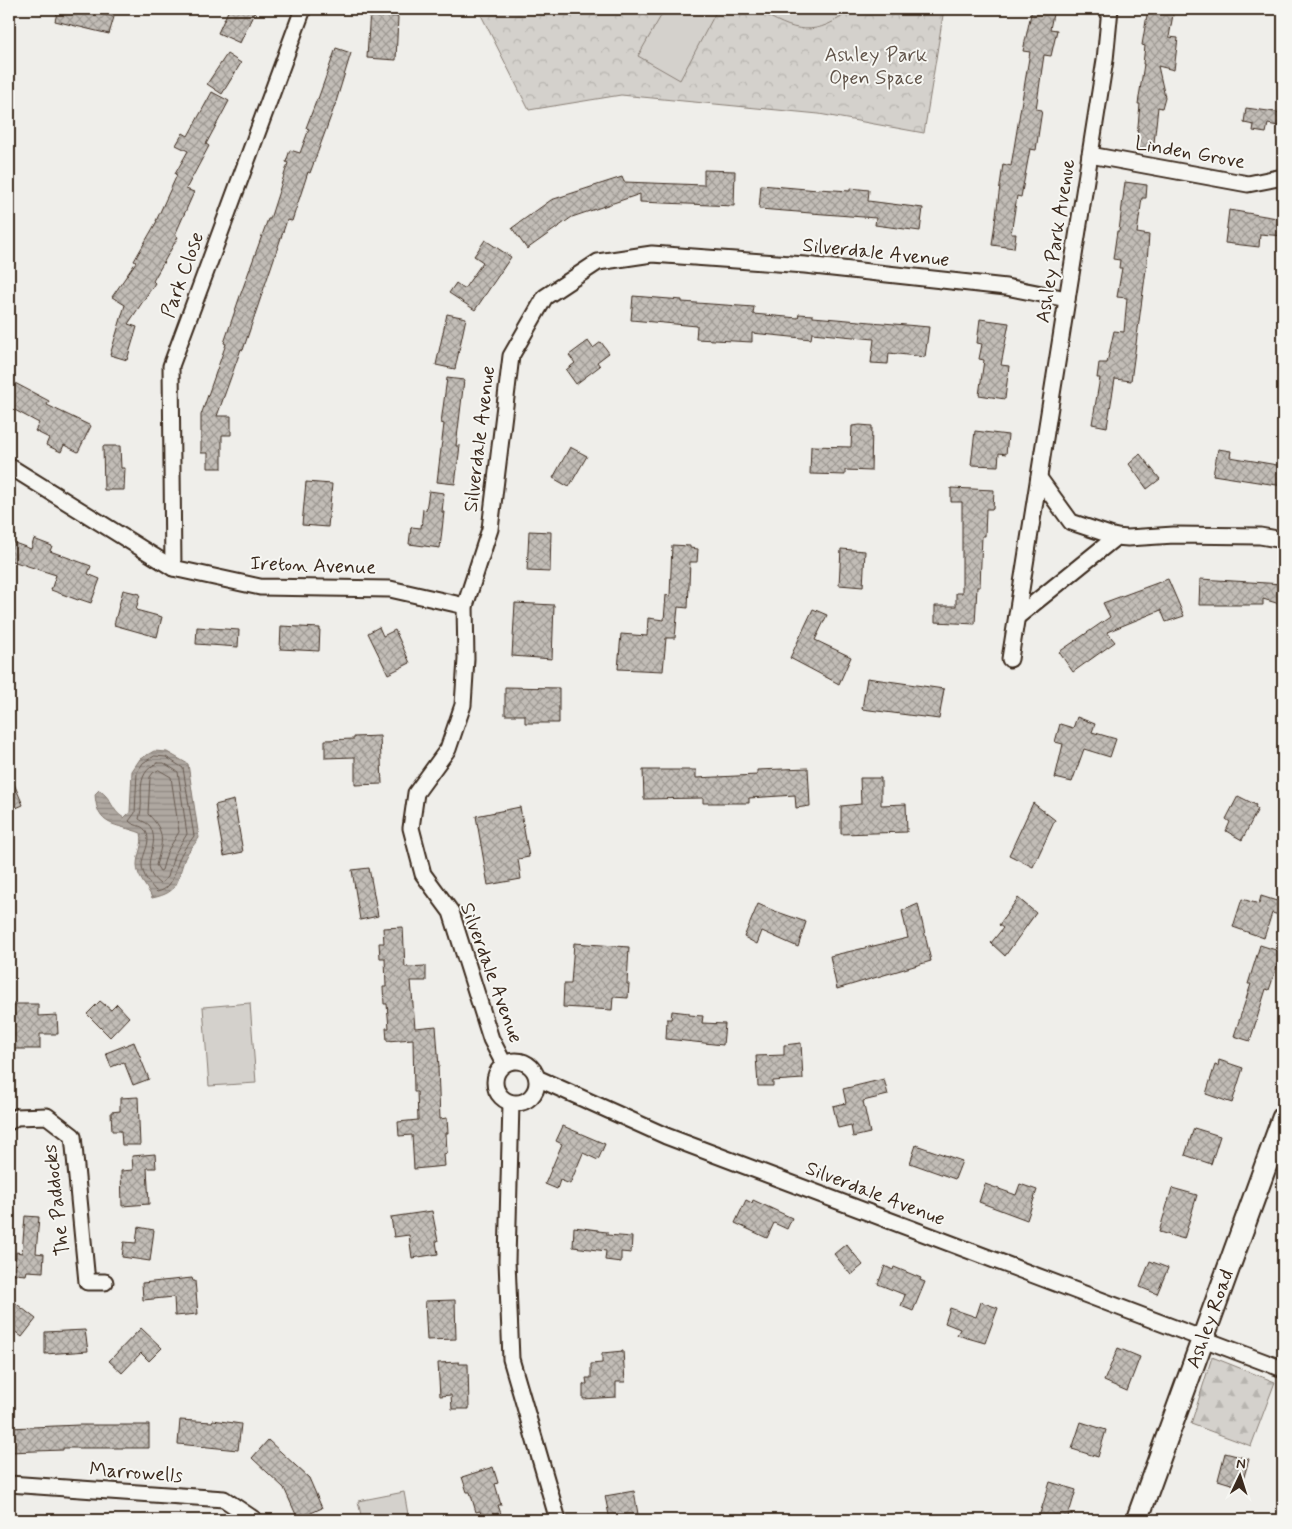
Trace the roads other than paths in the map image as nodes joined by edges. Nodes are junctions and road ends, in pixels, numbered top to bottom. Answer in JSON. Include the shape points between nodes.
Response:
{"nodes":[{"id":1,"x":303,"y":9,"type":"edge"},
{"id":2,"x":1110,"y":9,"type":"edge"},
{"id":3,"x":1090,"y":155,"type":"junction"},
{"id":4,"x":1283,"y":178,"type":"edge"},
{"id":5,"x":1067,"y":299,"type":"junction"},
{"id":6,"x":9,"y":466,"type":"edge"},
{"id":7,"x":1039,"y":478,"type":"junction"},
{"id":8,"x":1116,"y":537,"type":"junction"},
{"id":9,"x":1283,"y":540,"type":"edge"},
{"id":10,"x":173,"y":568,"type":"junction"},
{"id":11,"x":465,"y":606,"type":"junction"},
{"id":12,"x":1016,"y":617,"type":"junction"},
{"id":13,"x":1010,"y":659,"type":"dead end"},
{"id":14,"x":504,"y":1064,"type":"junction"},
{"id":15,"x":537,"y":1078,"type":"junction"},
{"id":16,"x":511,"y":1103,"type":"junction"},
{"id":17,"x":1283,"y":1118,"type":"edge"},
{"id":18,"x":9,"y":1122,"type":"edge"},
{"id":19,"x":105,"y":1282,"type":"dead end"},
{"id":20,"x":1202,"y":1338,"type":"junction"},
{"id":21,"x":1283,"y":1369,"type":"edge"},
{"id":22,"x":9,"y":1484,"type":"edge"},
{"id":23,"x":255,"y":1520,"type":"edge"},
{"id":24,"x":558,"y":1520,"type":"edge"},
{"id":25,"x":1137,"y":1520,"type":"edge"}],
"edges":[{"from":1,"to":10,"type":"street","name":"Park Close","via":[[171,366]]},
{"from":2,"to":3,"type":"street","name":"Ashley Park Avenue"},
{"from":3,"to":4,"type":"street","name":"Linden Grove","via":[[1248,184]]},
{"from":3,"to":5,"type":"street","name":"Ashley Park Avenue"},
{"from":5,"to":7,"type":"street","name":"Ashley Park Avenue"},
{"from":5,"to":11,"type":"street","name":"Silverdale Avenue","via":[[1006,287],[805,265],[652,254],[598,262],[545,297],[511,356],[490,529]]},
{"from":6,"to":10,"type":"street","name":"Ireton Avenue"},
{"from":7,"to":8,"type":"street","via":[[1071,522]]},
{"from":7,"to":12,"type":"street","name":"Ashley Park Avenue"},
{"from":8,"to":9,"type":"street","via":[[1260,536]]},
{"from":8,"to":12,"type":"street"},
{"from":10,"to":11,"type":"street","name":"Ireton Avenue","via":[[260,587],[390,589]]},
{"from":11,"to":14,"type":"street","name":"Silverdale Avenue","via":[[463,705],[448,750],[416,793],[411,828],[423,874],[451,912],[491,1039]]},
{"from":12,"to":13,"type":"street","name":"Ashley Park Avenue"},
{"from":14,"to":15,"type":"street","via":[[524,1062],[535,1071]]},
{"from":14,"to":16,"type":"street","via":[[495,1076],[496,1090],[499,1096]]},
{"from":15,"to":16,"type":"street","via":[[531,1098]]},
{"from":15,"to":20,"type":"street","name":"Silverdale Avenue","via":[[666,1136]]},
{"from":16,"to":24,"type":"street","via":[[507,1260],[511,1359]]},
{"from":17,"to":20,"type":"main road","name":"Ashley Road"},
{"from":18,"to":19,"type":"street","name":"The Paddocks","via":[[16,1117],[47,1116],[73,1136],[87,1282]]},
{"from":20,"to":21,"type":"street","name":"Silverdale Avenue"},
{"from":20,"to":25,"type":"main road","name":"Ashley Road"},
{"from":22,"to":23,"type":"street","name":"Marrowells","via":[[224,1499]]}]}
